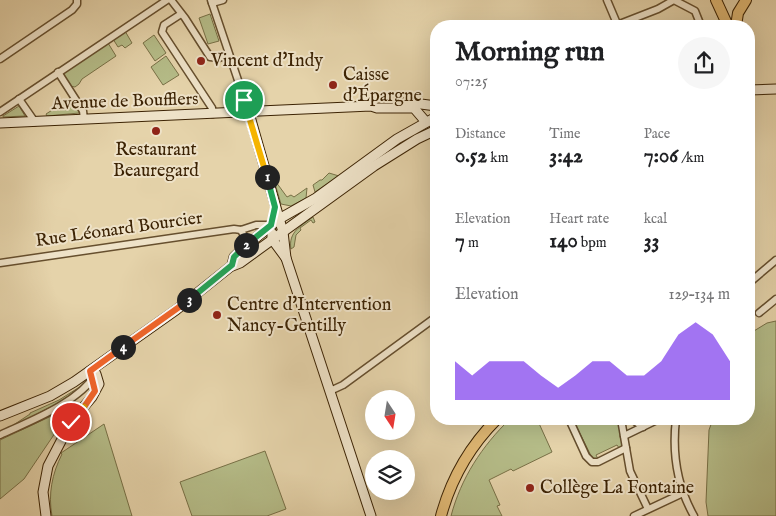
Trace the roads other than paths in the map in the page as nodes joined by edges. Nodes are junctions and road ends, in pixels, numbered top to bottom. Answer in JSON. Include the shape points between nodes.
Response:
{"nodes":[{"id":1,"x":77,"y":0,"type":"edge"},
{"id":2,"x":167,"y":0,"type":"edge"},
{"id":3,"x":172,"y":0,"type":"edge"},
{"id":4,"x":223,"y":0,"type":"edge"},
{"id":5,"x":607,"y":0,"type":"edge"},
{"id":6,"x":716,"y":0,"type":"edge"},
{"id":7,"x":722,"y":0,"type":"edge"},
{"id":8,"x":746,"y":0,"type":"edge"},
{"id":9,"x":158,"y":2,"type":"edge"},
{"id":10,"x":211,"y":2,"type":"edge"},
{"id":11,"x":183,"y":16,"type":"junction"},
{"id":12,"x":615,"y":20,"type":"edge"},
{"id":13,"x":631,"y":20,"type":"edge"},
{"id":14,"x":699,"y":20,"type":"edge"},
{"id":15,"x":725,"y":20,"type":"edge"},
{"id":16,"x":732,"y":20,"type":"edge"},
{"id":17,"x":736,"y":20,"type":"edge"},
{"id":18,"x":229,"y":55,"type":"junction"},
{"id":19,"x":0,"y":59,"type":"edge"},
{"id":20,"x":58,"y":72,"type":"junction"},
{"id":21,"x":776,"y":89,"type":"edge"},
{"id":22,"x":755,"y":90,"type":"edge"},
{"id":23,"x":20,"y":99,"type":"junction"},
{"id":24,"x":430,"y":105,"type":"edge"},
{"id":25,"x":371,"y":106,"type":"junction"},
{"id":26,"x":0,"y":112,"type":"edge"},
{"id":27,"x":248,"y":113,"type":"junction"},
{"id":28,"x":213,"y":114,"type":"junction"},
{"id":29,"x":84,"y":119,"type":"junction"},
{"id":30,"x":430,"y":119,"type":"edge"},
{"id":31,"x":421,"y":121,"type":"junction"},
{"id":32,"x":35,"y":122,"type":"junction"},
{"id":33,"x":0,"y":123,"type":"edge"},
{"id":34,"x":430,"y":123,"type":"edge"},
{"id":35,"x":430,"y":133,"type":"edge"},
{"id":36,"x":417,"y":139,"type":"junction"},
{"id":37,"x":275,"y":207,"type":"junction"},
{"id":38,"x":279,"y":219,"type":"junction"},
{"id":39,"x":271,"y":225,"type":"junction"},
{"id":40,"x":241,"y":230,"type":"junction"},
{"id":41,"x":283,"y":232,"type":"junction"},
{"id":42,"x":272,"y":239,"type":"junction"},
{"id":43,"x":248,"y":244,"type":"junction"},
{"id":44,"x":261,"y":247,"type":"junction"},
{"id":45,"x":283,"y":255,"type":"junction"},
{"id":46,"x":776,"y":260,"type":"edge"},
{"id":47,"x":0,"y":263,"type":"edge"},
{"id":48,"x":232,"y":265,"type":"junction"},
{"id":49,"x":755,"y":278,"type":"edge"},
{"id":50,"x":776,"y":299,"type":"edge"},
{"id":51,"x":759,"y":313,"type":"dead end"},
{"id":52,"x":430,"y":321,"type":"edge"},
{"id":53,"x":93,"y":376,"type":"junction"},
{"id":54,"x":330,"y":391,"type":"junction"},
{"id":55,"x":0,"y":416,"type":"edge"},
{"id":56,"x":492,"y":425,"type":"edge"},
{"id":57,"x":572,"y":425,"type":"edge"},
{"id":58,"x":623,"y":425,"type":"edge"},
{"id":59,"x":640,"y":425,"type":"edge"},
{"id":60,"x":647,"y":425,"type":"edge"},
{"id":61,"x":675,"y":425,"type":"edge"},
{"id":62,"x":643,"y":427,"type":"junction"},
{"id":63,"x":0,"y":436,"type":"edge"},
{"id":64,"x":624,"y":436,"type":"junction"},
{"id":65,"x":626,"y":448,"type":"junction"},
{"id":66,"x":682,"y":493,"type":"junction"},
{"id":67,"x":648,"y":509,"type":"junction"},
{"id":68,"x":46,"y":516,"type":"edge"},
{"id":69,"x":371,"y":516,"type":"edge"},
{"id":70,"x":441,"y":516,"type":"edge"},
{"id":71,"x":634,"y":516,"type":"edge"},
{"id":72,"x":694,"y":516,"type":"edge"}],
"edges":[{"from":1,"to":19,"type":"street","via":[[72,10]]},
{"from":2,"to":9,"type":"street"},
{"from":3,"to":11,"type":"street"},
{"from":4,"to":10,"type":"street"},
{"from":5,"to":12,"type":"street"},
{"from":6,"to":15,"type":"main road"},
{"from":7,"to":16,"type":"main road"},
{"from":8,"to":17,"type":"main road"},
{"from":9,"to":20,"type":"street"},
{"from":10,"to":18,"type":"street"},
{"from":11,"to":18,"type":"street","via":[[210,57]]},
{"from":11,"to":28,"type":"street","via":[[164,25],[162,32]]},
{"from":13,"to":14,"type":"street","via":[[671,1],[695,11]]},
{"from":18,"to":27,"type":"street"},
{"from":20,"to":23,"type":"street"},
{"from":20,"to":29,"type":"street","via":[[83,111]]},
{"from":21,"to":22,"type":"main road"},
{"from":23,"to":26,"type":"street"},
{"from":23,"to":32,"type":"street"},
{"from":24,"to":25,"type":"main road","name":"Avenue de Boufflers","via":[[408,102]]},
{"from":25,"to":27,"type":"main road","name":"Avenue de Boufflers"},
{"from":25,"to":31,"type":"main road","name":"Avenue de Boufflers","via":[[414,108]]},
{"from":27,"to":28,"type":"main road","name":"Avenue de Boufflers"},
{"from":27,"to":37,"type":"main road"},
{"from":28,"to":29,"type":"main road","name":"Avenue de Boufflers"},
{"from":29,"to":32,"type":"main road","name":"Avenue de Boufflers"},
{"from":30,"to":31,"type":"main road"},
{"from":31,"to":34,"type":"main road"},
{"from":31,"to":36,"type":"main road","via":[[414,135]]},
{"from":31,"to":38,"type":"main road","via":[[316,198]]},
{"from":32,"to":33,"type":"main road","name":"Avenue de Boufflers"},
{"from":35,"to":36,"type":"main road"},
{"from":36,"to":41,"type":"main road"},
{"from":37,"to":38,"type":"main road"},
{"from":37,"to":39,"type":"main road"},
{"from":38,"to":39,"type":"main road"},
{"from":38,"to":41,"type":"main road"},
{"from":39,"to":40,"type":"street","name":"Rue Léonard Bourcier"},
{"from":39,"to":42,"type":"main road"},
{"from":39,"to":43,"type":"main road"},
{"from":40,"to":43,"type":"street"},
{"from":40,"to":47,"type":"street","name":"Rue Léonard Bourcier"},
{"from":41,"to":42,"type":"main road"},
{"from":41,"to":45,"type":"main road"},
{"from":42,"to":44,"type":"main road"},
{"from":42,"to":45,"type":"main road"},
{"from":43,"to":44,"type":"main road"},
{"from":43,"to":48,"type":"main road","via":[[234,257]]},
{"from":44,"to":45,"type":"main road"},
{"from":44,"to":48,"type":"main road","via":[[240,263]]},
{"from":45,"to":54,"type":"main road"},
{"from":46,"to":49,"type":"street"},
{"from":48,"to":53,"type":"main road"},
{"from":50,"to":51,"type":"street"},
{"from":52,"to":54,"type":"street"},
{"from":53,"to":55,"type":"main road"},
{"from":53,"to":63,"type":"street","via":[[87,386],[59,406]]},
{"from":53,"to":68,"type":"main road","via":[[99,384],[89,402],[71,422],[48,466],[43,492]]},
{"from":54,"to":69,"type":"main road"},
{"from":56,"to":70,"type":"main road","via":[[464,461],[451,485]]},
{"from":57,"to":65,"type":"street","via":[[586,456],[593,463]]},
{"from":58,"to":64,"type":"street"},
{"from":59,"to":62,"type":"street"},
{"from":60,"to":62,"type":"street"},
{"from":61,"to":66,"type":"street","via":[[675,456]]},
{"from":62,"to":64,"type":"street"},
{"from":64,"to":65,"type":"street"},
{"from":65,"to":67,"type":"street","via":[[630,471]]},
{"from":66,"to":67,"type":"street"},
{"from":66,"to":72,"type":"street"},
{"from":67,"to":71,"type":"street"}]}
